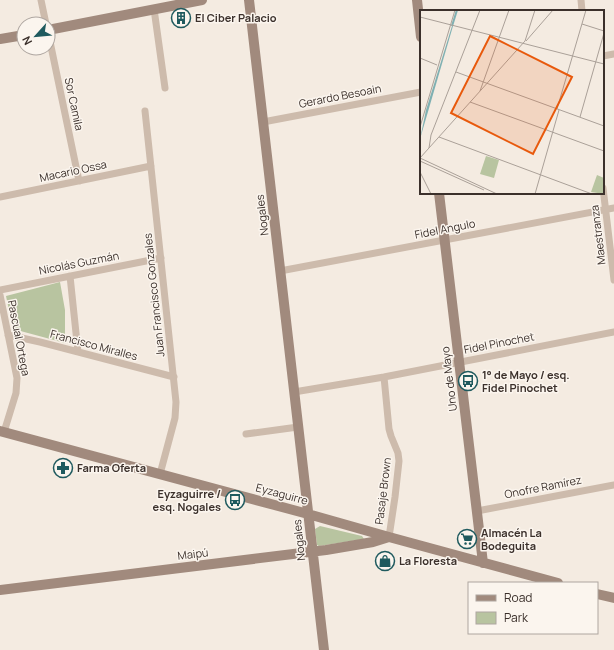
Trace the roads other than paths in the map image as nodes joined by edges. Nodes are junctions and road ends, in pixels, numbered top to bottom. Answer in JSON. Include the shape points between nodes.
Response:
{"nodes":[{"id":1,"x":41,"y":0,"type":"edge"},
{"id":2,"x":202,"y":0,"type":"edge"},
{"id":3,"x":249,"y":0,"type":"edge"},
{"id":4,"x":417,"y":0,"type":"edge"},
{"id":5,"x":581,"y":0,"type":"edge"},
{"id":6,"x":154,"y":9,"type":"junction"},
{"id":7,"x":582,"y":10,"type":"edge"},
{"id":8,"x":44,"y":16,"type":"edge"},
{"id":9,"x":420,"y":28,"type":"edge"},
{"id":10,"x":56,"y":29,"type":"edge"},
{"id":11,"x":16,"y":36,"type":"edge"},
{"id":12,"x":0,"y":39,"type":"edge"},
{"id":13,"x":614,"y":54,"type":"edge"},
{"id":14,"x":53,"y":56,"type":"edge"},
{"id":15,"x":604,"y":56,"type":"edge"},
{"id":16,"x":165,"y":88,"type":"dead end"},
{"id":17,"x":420,"y":92,"type":"edge"},
{"id":18,"x":146,"y":111,"type":"dead end"},
{"id":19,"x":263,"y":122,"type":"junction"},
{"id":20,"x":151,"y":166,"type":"junction"},
{"id":21,"x":79,"y":181,"type":"junction"},
{"id":22,"x":439,"y":194,"type":"edge"},
{"id":23,"x":604,"y":194,"type":"edge"},
{"id":24,"x":0,"y":197,"type":"edge"},
{"id":25,"x":614,"y":208,"type":"edge"},
{"id":26,"x":605,"y":209,"type":"junction"},
{"id":27,"x":445,"y":240,"type":"junction"},
{"id":28,"x":161,"y":258,"type":"junction"},
{"id":29,"x":280,"y":271,"type":"junction"},
{"id":30,"x":70,"y":276,"type":"junction"},
{"id":31,"x":614,"y":280,"type":"edge"},
{"id":32,"x":0,"y":290,"type":"edge"},
{"id":33,"x":0,"y":294,"type":"edge"},
{"id":34,"x":614,"y":332,"type":"edge"},
{"id":35,"x":8,"y":335,"type":"junction"},
{"id":36,"x":78,"y":352,"type":"junction"},
{"id":37,"x":459,"y":362,"type":"junction"},
{"id":38,"x":174,"y":377,"type":"junction"},
{"id":39,"x":384,"y":377,"type":"junction"},
{"id":40,"x":294,"y":392,"type":"junction"},
{"id":41,"x":298,"y":427,"type":"junction"},
{"id":42,"x":2,"y":432,"type":"edge"},
{"id":43,"x":246,"y":434,"type":"dead end"},
{"id":44,"x":160,"y":474,"type":"junction"},
{"id":45,"x":614,"y":485,"type":"edge"},
{"id":46,"x":477,"y":511,"type":"junction"},
{"id":47,"x":308,"y":514,"type":"junction"},
{"id":48,"x":388,"y":538,"type":"junction"},
{"id":49,"x":313,"y":551,"type":"junction"},
{"id":50,"x":483,"y":563,"type":"junction"},
{"id":51,"x":554,"y":582,"type":"edge"},
{"id":52,"x":0,"y":590,"type":"edge"},
{"id":53,"x":598,"y":594,"type":"edge"},
{"id":54,"x":614,"y":598,"type":"edge"},
{"id":55,"x":324,"y":650,"type":"edge"}],
"edges":[{"from":1,"to":8,"type":"street"},
{"from":2,"to":6,"type":"street"},
{"from":3,"to":19,"type":"street","name":"Nogales"},
{"from":4,"to":9,"type":"street"},
{"from":5,"to":7,"type":"street"},
{"from":6,"to":10,"type":"street"},
{"from":6,"to":16,"type":"street"},
{"from":11,"to":12,"type":"street"},
{"from":13,"to":15,"type":"street"},
{"from":14,"to":21,"type":"street","name":"Sor Camila"},
{"from":17,"to":19,"type":"street","name":"Gerardo Besoain"},
{"from":18,"to":20,"type":"street","name":"Juan Francisco Gonzales"},
{"from":19,"to":29,"type":"street","name":"Nogales"},
{"from":20,"to":21,"type":"street","name":"Macario Ossa"},
{"from":20,"to":28,"type":"street","name":"Juan Francisco Gonzales"},
{"from":21,"to":24,"type":"street","name":"Macario Ossa"},
{"from":22,"to":27,"type":"street","name":"Uno de Mayo"},
{"from":23,"to":26,"type":"street","name":"Maestranza"},
{"from":25,"to":26,"type":"street","name":"Fidel Angulo"},
{"from":26,"to":27,"type":"street","name":"Fidel Angulo"},
{"from":26,"to":31,"type":"street","name":"Maestranza"},
{"from":27,"to":29,"type":"street","name":"Fidel Angulo"},
{"from":27,"to":37,"type":"street","name":"Uno de Mayo"},
{"from":28,"to":30,"type":"street","name":"Nicolás Guzmán"},
{"from":28,"to":38,"type":"street","name":"Juan Francisco Gonzales"},
{"from":29,"to":40,"type":"street","name":"Nogales"},
{"from":30,"to":32,"type":"street","name":"Nicolás Guzmán"},
{"from":30,"to":36,"type":"street"},
{"from":33,"to":35,"type":"street","name":"Pascual Ortega"},
{"from":34,"to":37,"type":"street","name":"Fidel Pinochet"},
{"from":35,"to":36,"type":"street","name":"Francisco Miralles"},
{"from":35,"to":42,"type":"street","name":"Pascual Ortega","via":[[17,384]]},
{"from":36,"to":38,"type":"street","name":"Francisco Miralles"},
{"from":37,"to":39,"type":"street","name":"Fidel Pinochet"},
{"from":37,"to":46,"type":"street","name":"Uno de Mayo"},
{"from":38,"to":44,"type":"street","name":"Juan Francisco Gonzales","via":[[176,412]]},
{"from":39,"to":40,"type":"street","name":"Fidel Pinochet"},
{"from":39,"to":48,"type":"street","name":"Pasaje Brown","via":[[389,429],[399,461]]},
{"from":40,"to":41,"type":"street","name":"Nogales"},
{"from":41,"to":43,"type":"street"},
{"from":41,"to":47,"type":"street","name":"Nogales"},
{"from":42,"to":44,"type":"street","name":"Eyzaguirre"},
{"from":44,"to":47,"type":"street","name":"Eyzaguirre"},
{"from":45,"to":46,"type":"street","name":"Onofre Ramírez"},
{"from":46,"to":50,"type":"street","name":"Uno de Mayo"},
{"from":47,"to":48,"type":"street","name":"Eyzaguirre"},
{"from":47,"to":49,"type":"street","name":"Nogales"},
{"from":48,"to":49,"type":"street","name":"Maipú","via":[[366,544]]},
{"from":48,"to":50,"type":"street","name":"Eyzaguirre"},
{"from":49,"to":52,"type":"street","name":"Maipú"},
{"from":49,"to":55,"type":"street","name":"Nogales"},
{"from":50,"to":51,"type":"street","name":"Eyzaguirre"},
{"from":53,"to":54,"type":"street"}]}
